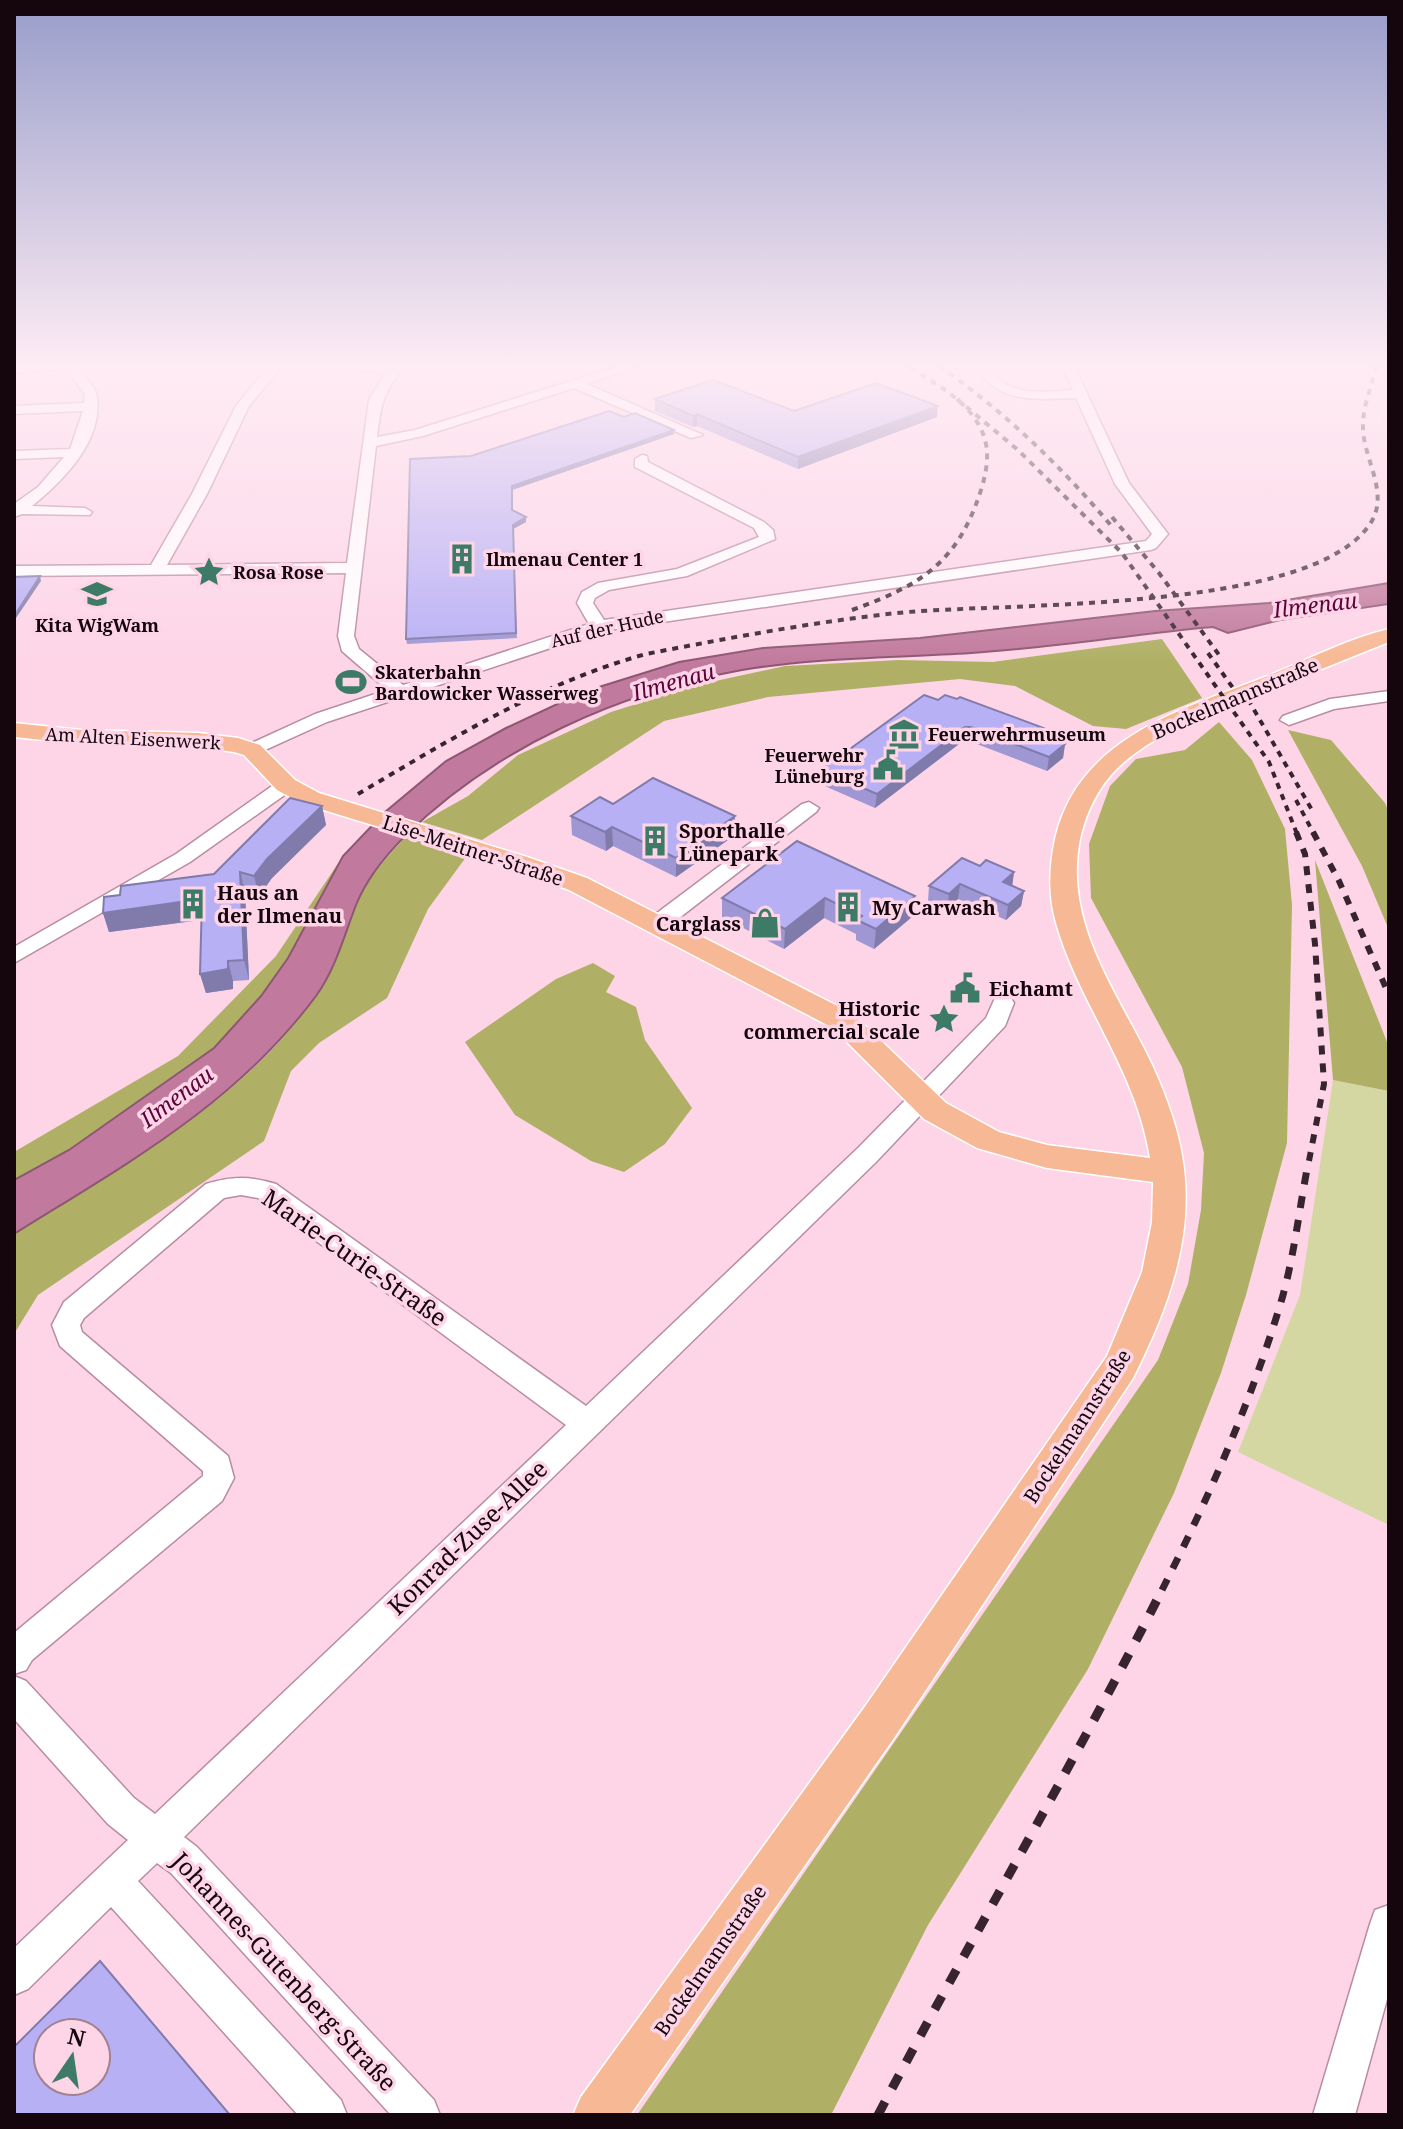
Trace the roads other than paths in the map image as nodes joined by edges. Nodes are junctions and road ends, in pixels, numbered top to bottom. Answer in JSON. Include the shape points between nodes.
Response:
{"nodes":[{"id":1,"x":64,"y":465,"type":"edge"},
{"id":2,"x":213,"y":465,"type":"edge"},
{"id":3,"x":366,"y":465,"type":"edge"},
{"id":4,"x":643,"y":465,"type":"edge"},
{"id":5,"x":1114,"y":465,"type":"edge"},
{"id":6,"x":16,"y":510,"type":"edge"},
{"id":7,"x":85,"y":512,"type":"dead end"},
{"id":8,"x":353,"y":568,"type":"junction"},
{"id":9,"x":156,"y":570,"type":"junction"},
{"id":10,"x":14,"y":571,"type":"edge"},
{"id":11,"x":599,"y":626,"type":"junction"},
{"id":12,"x":1389,"y":635,"type":"edge"},
{"id":13,"x":399,"y":691,"type":"junction"},
{"id":14,"x":1389,"y":696,"type":"edge"},
{"id":15,"x":1289,"y":720,"type":"dead end"},
{"id":16,"x":14,"y":730,"type":"edge"},
{"id":17,"x":252,"y":750,"type":"junction"},
{"id":18,"x":286,"y":785,"type":"junction"},
{"id":19,"x":809,"y":808,"type":"dead end"},
{"id":20,"x":657,"y":924,"type":"junction"},
{"id":21,"x":14,"y":956,"type":"edge"},
{"id":22,"x":1003,"y":1003,"type":"dead end"},
{"id":23,"x":921,"y":1099,"type":"junction"},
{"id":24,"x":1169,"y":1172,"type":"junction"},
{"id":25,"x":586,"y":1423,"type":"junction"},
{"id":26,"x":14,"y":1658,"type":"edge"},
{"id":27,"x":14,"y":1693,"type":"edge"},
{"id":28,"x":157,"y":1839,"type":"junction"},
{"id":29,"x":113,"y":1881,"type":"junction"},
{"id":30,"x":1389,"y":1924,"type":"edge"},
{"id":31,"x":14,"y":1975,"type":"edge"},
{"id":32,"x":326,"y":2115,"type":"edge"},
{"id":33,"x":419,"y":2115,"type":"edge"},
{"id":34,"x":599,"y":2115,"type":"edge"},
{"id":35,"x":1334,"y":2115,"type":"edge"}],
"edges":[{"from":1,"to":6,"type":"street"},
{"from":2,"to":9,"type":"street"},
{"from":3,"to":8,"type":"street"},
{"from":4,"to":11,"type":"street","via":[[759,525],[767,539],[681,573],[594,590],[585,603]]},
{"from":5,"to":11,"type":"street","name":"Auf der Hude","via":[[1160,534],[1155,543]]},
{"from":6,"to":7,"type":"street"},
{"from":8,"to":9,"type":"street"},
{"from":8,"to":13,"type":"street","via":[[348,643]]},
{"from":9,"to":10,"type":"street"},
{"from":11,"to":13,"type":"street","name":"Auf der Hude"},
{"from":12,"to":24,"type":"main road","name":"Bockelmannstraße","via":[[1149,734],[1105,767],[1076,809],[1064,843],[1061,881],[1067,918],[1080,955],[1137,1065],[1160,1126]]},
{"from":13,"to":17,"type":"street","name":"Auf der Hude"},
{"from":14,"to":15,"type":"street","via":[[1330,704]]},
{"from":16,"to":17,"type":"main road","name":"Am Alten Eisenwerk","via":[[218,741]]},
{"from":17,"to":18,"type":"main road"},
{"from":18,"to":20,"type":"main road","name":"Lise-Meitner-Straße","via":[[310,798],[578,884]]},
{"from":18,"to":21,"type":"street","via":[[183,858]]},
{"from":19,"to":20,"type":"street"},
{"from":20,"to":23,"type":"main road","name":"Lise-Meitner-Straße","via":[[843,1021]]},
{"from":22,"to":23,"type":"street","via":[[997,1021]]},
{"from":23,"to":24,"type":"main road","name":"Lise-Meitner-Straße","via":[[962,1128],[1016,1151]]},
{"from":23,"to":25,"type":"street","name":"Konrad-Zuse-Allee"},
{"from":24,"to":34,"type":"main road","name":"Bockelmannstraße","via":[[1170,1222],[1161,1272],[1120,1367],[879,1723]]},
{"from":25,"to":26,"type":"street","name":"Marie-Curie-Straße","via":[[267,1191],[250,1185],[215,1191],[74,1310],[66,1325],[70,1338],[217,1465],[219,1478],[211,1491]]},
{"from":25,"to":28,"type":"street","name":"Konrad-Zuse-Allee"},
{"from":27,"to":28,"type":"street","name":"Johannes-Gutenberg-Straße","via":[[121,1811]]},
{"from":28,"to":29,"type":"street","name":"Konrad-Zuse-Allee"},
{"from":28,"to":33,"type":"street","name":"Johannes-Gutenberg-Straße","via":[[184,1860]]},
{"from":29,"to":31,"type":"street","name":"Konrad-Zuse-Allee"},
{"from":29,"to":32,"type":"street"},
{"from":30,"to":35,"type":"street"}]}
